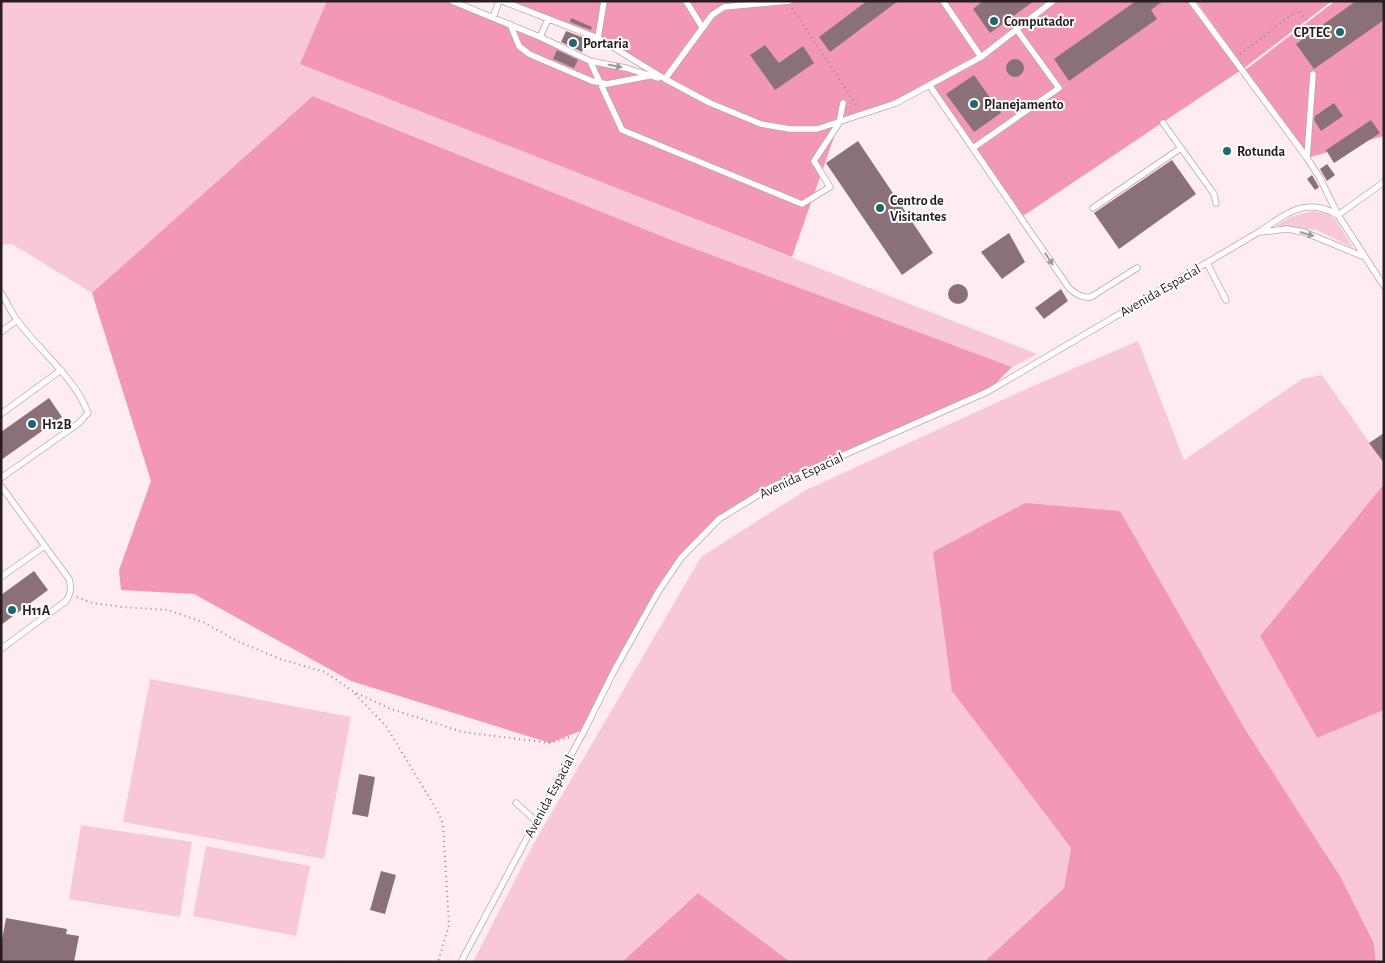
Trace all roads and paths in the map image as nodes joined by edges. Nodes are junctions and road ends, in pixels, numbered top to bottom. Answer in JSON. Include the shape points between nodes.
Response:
{"nodes":[{"id":1,"x":452,"y":1,"type":"edge"},
{"id":2,"x":501,"y":1,"type":"edge"},
{"id":3,"x":604,"y":1,"type":"edge"},
{"id":4,"x":686,"y":1,"type":"edge"},
{"id":5,"x":788,"y":1,"type":"edge"},
{"id":6,"x":944,"y":1,"type":"edge"},
{"id":7,"x":1053,"y":1,"type":"edge"},
{"id":8,"x":1191,"y":1,"type":"edge"},
{"id":9,"x":493,"y":18,"type":"junction"},
{"id":10,"x":548,"y":19,"type":"junction"},
{"id":11,"x":1308,"y":21,"type":"dead end"},
{"id":12,"x":510,"y":24,"type":"junction"},
{"id":13,"x":702,"y":27,"type":"junction"},
{"id":14,"x":1017,"y":30,"type":"junction"},
{"id":15,"x":540,"y":37,"type":"junction"},
{"id":16,"x":598,"y":38,"type":"junction"},
{"id":17,"x":981,"y":57,"type":"junction"},
{"id":18,"x":1234,"y":58,"type":"junction"},
{"id":19,"x":590,"y":61,"type":"junction"},
{"id":20,"x":1313,"y":74,"type":"dead end"},
{"id":21,"x":650,"y":76,"type":"junction"},
{"id":22,"x":665,"y":79,"type":"junction"},
{"id":23,"x":600,"y":83,"type":"junction"},
{"id":24,"x":930,"y":86,"type":"junction"},
{"id":25,"x":843,"y":102,"type":"dead end"},
{"id":26,"x":862,"y":115,"type":"junction"},
{"id":27,"x":839,"y":123,"type":"junction"},
{"id":28,"x":1163,"y":123,"type":"dead end"},
{"id":29,"x":973,"y":148,"type":"junction"},
{"id":30,"x":1181,"y":148,"type":"junction"},
{"id":31,"x":1307,"y":158,"type":"junction"},
{"id":32,"x":1384,"y":182,"type":"edge"},
{"id":33,"x":1216,"y":203,"type":"dead end"},
{"id":34,"x":1093,"y":208,"type":"dead end"},
{"id":35,"x":1338,"y":216,"type":"junction"},
{"id":36,"x":1259,"y":232,"type":"junction"},
{"id":37,"x":1363,"y":256,"type":"junction"},
{"id":38,"x":1207,"y":262,"type":"junction"},
{"id":39,"x":1137,"y":268,"type":"dead end"},
{"id":40,"x":1384,"y":286,"type":"edge"},
{"id":41,"x":1,"y":293,"type":"edge"},
{"id":42,"x":1226,"y":300,"type":"dead end"},
{"id":43,"x":17,"y":320,"type":"junction"},
{"id":44,"x":1,"y":332,"type":"edge"},
{"id":45,"x":62,"y":370,"type":"junction"},
{"id":46,"x":1,"y":414,"type":"edge"},
{"id":47,"x":1,"y":478,"type":"edge"},
{"id":48,"x":1,"y":486,"type":"edge"},
{"id":49,"x":45,"y":546,"type":"junction"},
{"id":50,"x":1,"y":577,"type":"edge"},
{"id":51,"x":70,"y":594,"type":"junction"},
{"id":52,"x":1,"y":649,"type":"edge"},
{"id":53,"x":354,"y":692,"type":"junction"},
{"id":54,"x":585,"y":729,"type":"junction"},
{"id":55,"x":516,"y":803,"type":"dead end"},
{"id":56,"x":536,"y":821,"type":"junction"},
{"id":57,"x":438,"y":962,"type":"edge"},
{"id":58,"x":460,"y":962,"type":"edge"}],
"edges":[{"from":1,"to":9,"type":"lane"},
{"from":2,"to":9,"type":"lane"},
{"from":2,"to":10,"type":"lane"},
{"from":3,"to":16,"type":"lane"},
{"from":4,"to":13,"type":"lane"},
{"from":5,"to":13,"type":"lane","via":[[724,7]]},
{"from":5,"to":26,"type":"path"},
{"from":6,"to":17,"type":"lane"},
{"from":7,"to":14,"type":"lane"},
{"from":8,"to":18,"type":"lane"},
{"from":9,"to":12,"type":"lane"},
{"from":10,"to":15,"type":"lane"},
{"from":10,"to":16,"type":"lane"},
{"from":11,"to":18,"type":"path","via":[[1298,10]]},
{"from":12,"to":15,"type":"lane"},
{"from":12,"to":23,"type":"lane","via":[[519,46],[529,54]]},
{"from":13,"to":22,"type":"lane"},
{"from":14,"to":17,"type":"lane"},
{"from":14,"to":29,"type":"lane","via":[[1059,88]]},
{"from":15,"to":19,"type":"lane"},
{"from":16,"to":22,"type":"lane"},
{"from":17,"to":24,"type":"lane"},
{"from":18,"to":31,"type":"lane"},
{"from":19,"to":21,"type":"lane","one_way":true},
{"from":19,"to":23,"type":"lane"},
{"from":20,"to":31,"type":"lane"},
{"from":21,"to":22,"type":"lane"},
{"from":21,"to":23,"type":"lane"},
{"from":22,"to":27,"type":"lane","via":[[710,103],[761,124],[790,130],[817,129]]},
{"from":23,"to":27,"type":"lane","via":[[622,130],[802,204],[830,187],[814,162]]},
{"from":24,"to":26,"type":"lane"},
{"from":24,"to":29,"type":"lane"},
{"from":25,"to":27,"type":"lane"},
{"from":26,"to":27,"type":"lane"},
{"from":28,"to":30,"type":"lane"},
{"from":29,"to":39,"type":"lane","one_way":true,"via":[[1076,294],[1083,298],[1091,297]]},
{"from":30,"to":33,"type":"lane","via":[[1214,194]]},
{"from":30,"to":34,"type":"lane"},
{"from":31,"to":35,"type":"lane"},
{"from":32,"to":35,"type":"lane"},
{"from":35,"to":36,"type":"lane","name":"Avenida Espacial","via":[[1326,208],[1312,206],[1289,211]]},
{"from":35,"to":37,"type":"lane"},
{"from":36,"to":37,"type":"lane","one_way":true,"via":[[1304,232]]},
{"from":36,"to":38,"type":"lane","name":"Avenida Espacial"},
{"from":37,"to":40,"type":"lane"},
{"from":38,"to":42,"type":"lane"},
{"from":38,"to":54,"type":"lane","name":"Avenida Espacial","via":[[987,392],[770,487],[719,519],[682,558],[658,592],[614,669]]},
{"from":41,"to":43,"type":"lane"},
{"from":43,"to":44,"type":"lane"},
{"from":43,"to":45,"type":"lane"},
{"from":45,"to":46,"type":"lane"},
{"from":45,"to":47,"type":"lane","via":[[83,399],[88,413],[79,423]]},
{"from":48,"to":49,"type":"lane"},
{"from":49,"to":50,"type":"lane"},
{"from":49,"to":51,"type":"lane","via":[[69,580]]},
{"from":51,"to":52,"type":"lane","via":[[66,601]]},
{"from":51,"to":53,"type":"path","via":[[92,603],[168,610],[203,622],[280,659],[325,672]]},
{"from":53,"to":54,"type":"path","via":[[391,709],[464,732],[550,743]]},
{"from":53,"to":57,"type":"path","via":[[386,726],[443,824],[449,925]]},
{"from":54,"to":56,"type":"lane","name":"Avenida Espacial"},
{"from":55,"to":56,"type":"lane"},
{"from":56,"to":58,"type":"lane","name":"Avenida Espacial"}]}
